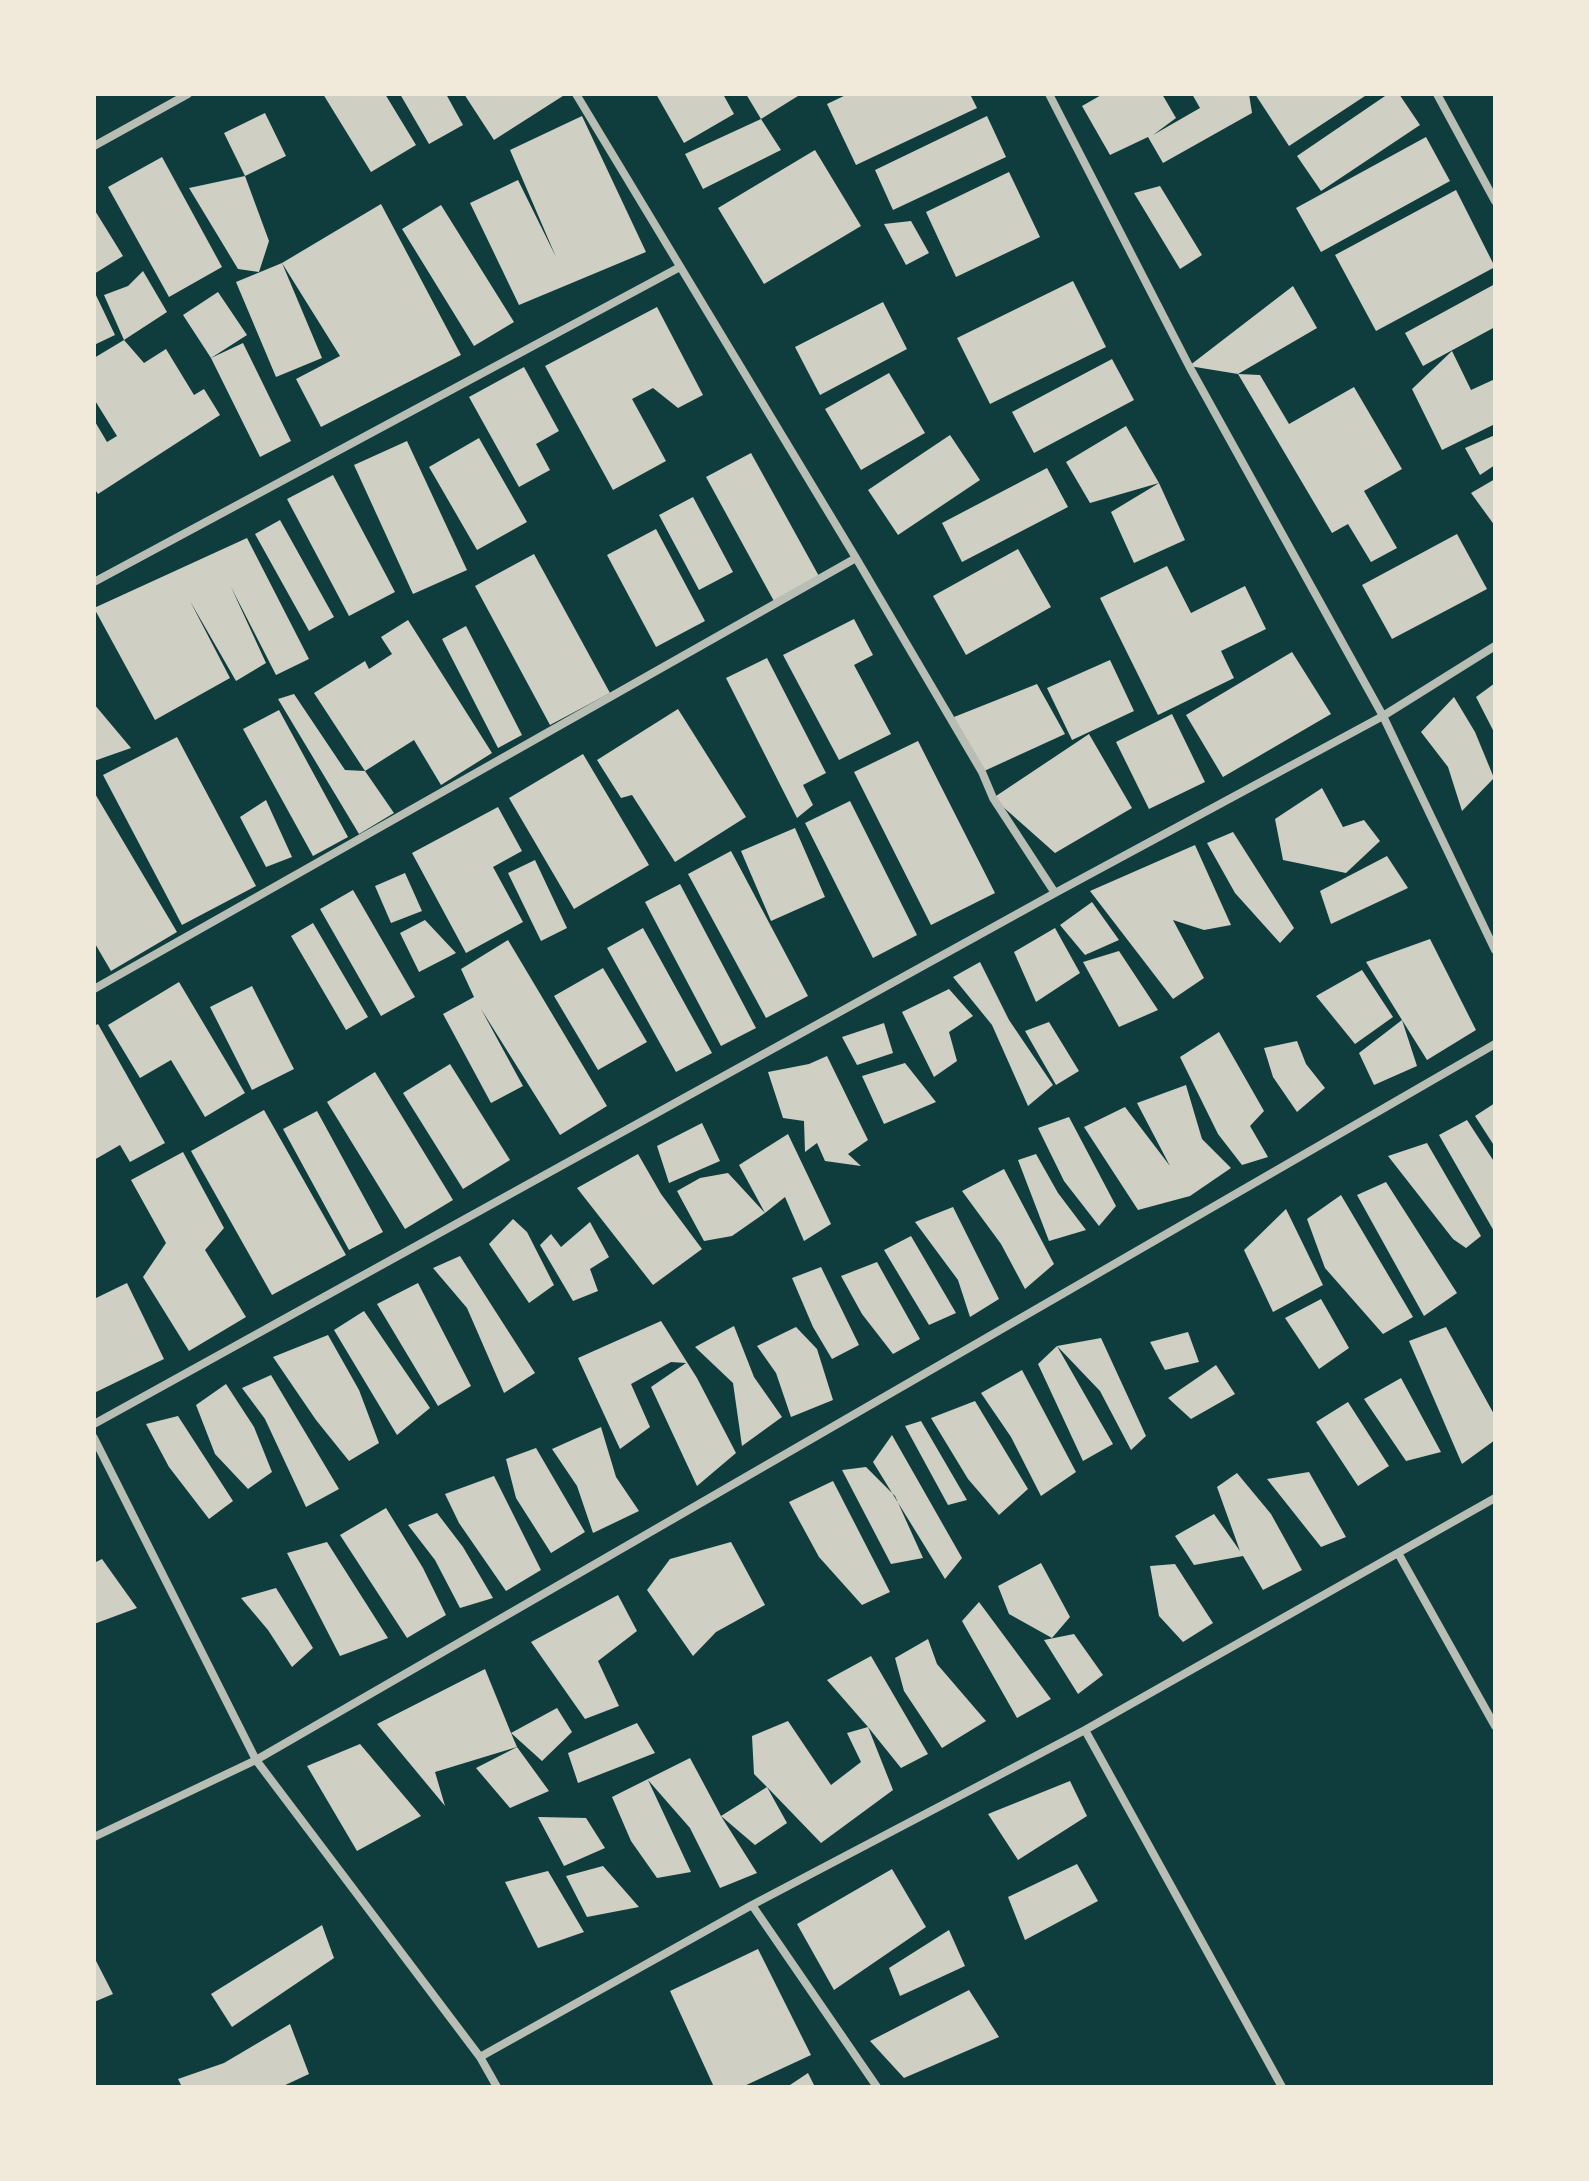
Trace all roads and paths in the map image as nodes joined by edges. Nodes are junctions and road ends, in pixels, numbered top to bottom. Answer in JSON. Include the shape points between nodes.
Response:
{"nodes":[{"id":1,"x":188,"y":94,"type":"edge"},
{"id":2,"x":576,"y":94,"type":"edge"},
{"id":3,"x":1049,"y":94,"type":"edge"},
{"id":4,"x":1437,"y":94,"type":"edge"},
{"id":5,"x":94,"y":146,"type":"edge"},
{"id":6,"x":1495,"y":201,"type":"edge"},
{"id":7,"x":680,"y":267,"type":"junction"},
{"id":8,"x":856,"y":558,"type":"junction"},
{"id":9,"x":94,"y":582,"type":"edge"},
{"id":10,"x":1495,"y":646,"type":"edge"},
{"id":11,"x":1383,"y":716,"type":"junction"},
{"id":12,"x":1055,"y":893,"type":"junction"},
{"id":13,"x":1495,"y":950,"type":"edge"},
{"id":14,"x":94,"y":989,"type":"edge"},
{"id":15,"x":1495,"y":1044,"type":"edge"},
{"id":16,"x":94,"y":1424,"type":"edge"},
{"id":17,"x":94,"y":1438,"type":"edge"},
{"id":18,"x":1495,"y":1498,"type":"edge"},
{"id":19,"x":1398,"y":1553,"type":"junction"},
{"id":20,"x":1495,"y":1726,"type":"edge"},
{"id":21,"x":1085,"y":1730,"type":"junction"},
{"id":22,"x":256,"y":1760,"type":"junction"},
{"id":23,"x":94,"y":1837,"type":"edge"},
{"id":24,"x":752,"y":1905,"type":"junction"},
{"id":25,"x":480,"y":2057,"type":"junction"},
{"id":26,"x":497,"y":2087,"type":"edge"},
{"id":27,"x":877,"y":2087,"type":"edge"},
{"id":28,"x":1282,"y":2087,"type":"edge"}],
"edges":[{"from":1,"to":5,"type":"street"},
{"from":2,"to":7,"type":"street"},
{"from":3,"to":11,"type":"street","via":[[1189,366]]},
{"from":4,"to":6,"type":"street"},
{"from":7,"to":8,"type":"street"},
{"from":7,"to":9,"type":"street"},
{"from":8,"to":12,"type":"street","via":[[993,798]]},
{"from":8,"to":14,"type":"street"},
{"from":10,"to":11,"type":"street"},
{"from":11,"to":12,"type":"street"},
{"from":11,"to":13,"type":"street"},
{"from":12,"to":16,"type":"street"},
{"from":15,"to":22,"type":"street"},
{"from":17,"to":22,"type":"street"},
{"from":18,"to":19,"type":"street"},
{"from":19,"to":20,"type":"street"},
{"from":19,"to":21,"type":"street"},
{"from":21,"to":24,"type":"street"},
{"from":21,"to":28,"type":"street"},
{"from":22,"to":23,"type":"street"},
{"from":22,"to":25,"type":"street"},
{"from":24,"to":25,"type":"street"},
{"from":24,"to":27,"type":"street"},
{"from":25,"to":26,"type":"street"}]}
